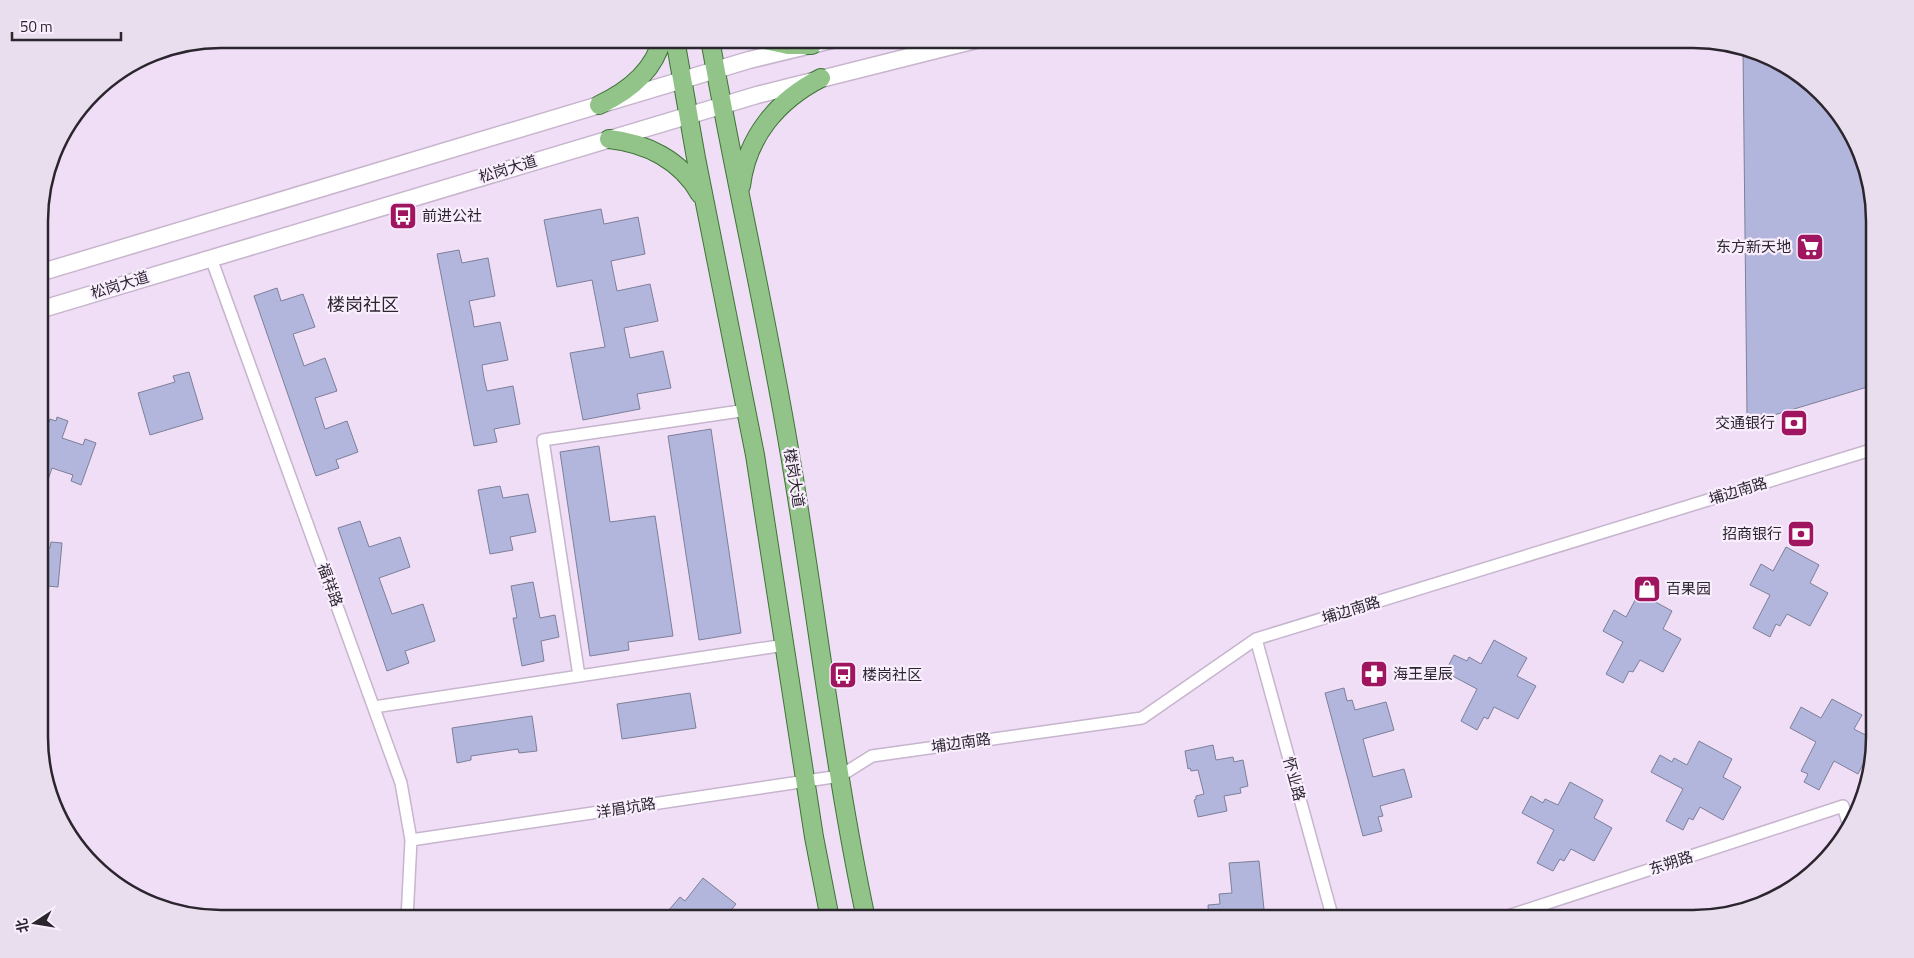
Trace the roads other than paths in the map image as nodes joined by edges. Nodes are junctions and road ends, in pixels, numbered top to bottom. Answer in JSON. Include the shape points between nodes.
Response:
{"nodes":[{"id":1,"x":658,"y":48,"type":"edge"},
{"id":2,"x":677,"y":48,"type":"edge"},
{"id":3,"x":712,"y":48,"type":"edge"},
{"id":4,"x":797,"y":48,"type":"edge"},
{"id":5,"x":944,"y":48,"type":"edge"},
{"id":6,"x":716,"y":70,"type":"junction"},
{"id":7,"x":822,"y":78,"type":"junction"},
{"id":8,"x":682,"y":80,"type":"junction"},
{"id":9,"x":599,"y":105,"type":"junction"},
{"id":10,"x":722,"y":105,"type":"junction"},
{"id":11,"x":688,"y":115,"type":"junction"},
{"id":12,"x":609,"y":139,"type":"junction"},
{"id":13,"x":740,"y":199,"type":"junction"},
{"id":14,"x":705,"y":204,"type":"junction"},
{"id":15,"x":212,"y":258,"type":"junction"},
{"id":16,"x":48,"y":270,"type":"edge"},
{"id":17,"x":48,"y":307,"type":"edge"},
{"id":18,"x":747,"y":410,"type":"junction"},
{"id":19,"x":1866,"y":451,"type":"edge"},
{"id":20,"x":1256,"y":639,"type":"junction"},
{"id":21,"x":785,"y":645,"type":"junction"},
{"id":22,"x":579,"y":676,"type":"junction"},
{"id":23,"x":374,"y":707,"type":"junction"},
{"id":24,"x":840,"y":776,"type":"junction"},
{"id":25,"x":806,"y":781,"type":"junction"},
{"id":26,"x":1847,"y":818,"type":"edge"},
{"id":27,"x":411,"y":840,"type":"junction"},
{"id":28,"x":407,"y":910,"type":"edge"},
{"id":29,"x":828,"y":910,"type":"edge"},
{"id":30,"x":864,"y":910,"type":"edge"},
{"id":31,"x":1331,"y":910,"type":"edge"},
{"id":32,"x":1527,"y":910,"type":"edge"}],
"edges":[{"from":1,"to":9,"type":"main road","via":[[637,82],[619,96]]},
{"from":2,"to":8,"type":"main road"},
{"from":3,"to":6,"type":"main road","name":"楼岗大道"},
{"from":4,"to":6,"type":"main road"},
{"from":5,"to":7,"type":"main road","name":"松岗大道"},
{"from":6,"to":8,"type":"main road"},
{"from":6,"to":10,"type":"main road","name":"楼岗大道"},
{"from":7,"to":10,"type":"main road","name":"松岗大道"},
{"from":7,"to":13,"type":"main road","via":[[795,93],[763,126],[744,168]]},
{"from":8,"to":9,"type":"main road"},
{"from":8,"to":11,"type":"main road"},
{"from":9,"to":16,"type":"main road"},
{"from":10,"to":11,"type":"main road","name":"松岗大道"},
{"from":10,"to":13,"type":"main road","name":"楼岗大道"},
{"from":11,"to":12,"type":"main road","name":"松岗大道"},
{"from":11,"to":14,"type":"main road"},
{"from":12,"to":14,"type":"main road","via":[[639,145],[666,158],[689,178]]},
{"from":12,"to":15,"type":"main road","name":"松岗大道"},
{"from":13,"to":24,"type":"main road","name":"楼岗大道","via":[[790,450]]},
{"from":14,"to":18,"type":"main road"},
{"from":15,"to":17,"type":"main road","name":"松岗大道"},
{"from":15,"to":23,"type":"street","name":"福祥路"},
{"from":18,"to":21,"type":"main road"},
{"from":18,"to":22,"type":"street","via":[[543,440]]},
{"from":19,"to":20,"type":"street","name":"埔边南路"},
{"from":20,"to":24,"type":"street","name":"埔边南路","via":[[1142,718],[872,756]]},
{"from":20,"to":31,"type":"street","name":"怀业路"},
{"from":21,"to":22,"type":"street"},
{"from":21,"to":25,"type":"main road"},
{"from":22,"to":23,"type":"street"},
{"from":23,"to":27,"type":"street","name":"福祥路","via":[[401,783]]},
{"from":24,"to":25,"type":"street","name":"洋眉坑路"},
{"from":24,"to":30,"type":"main road","name":"楼岗大道"},
{"from":25,"to":27,"type":"street","name":"洋眉坑路"},
{"from":25,"to":29,"type":"main road"},
{"from":26,"to":32,"type":"street","name":"东朔路","via":[[1843,806]]},
{"from":27,"to":28,"type":"street","name":"福祥路"}]}
